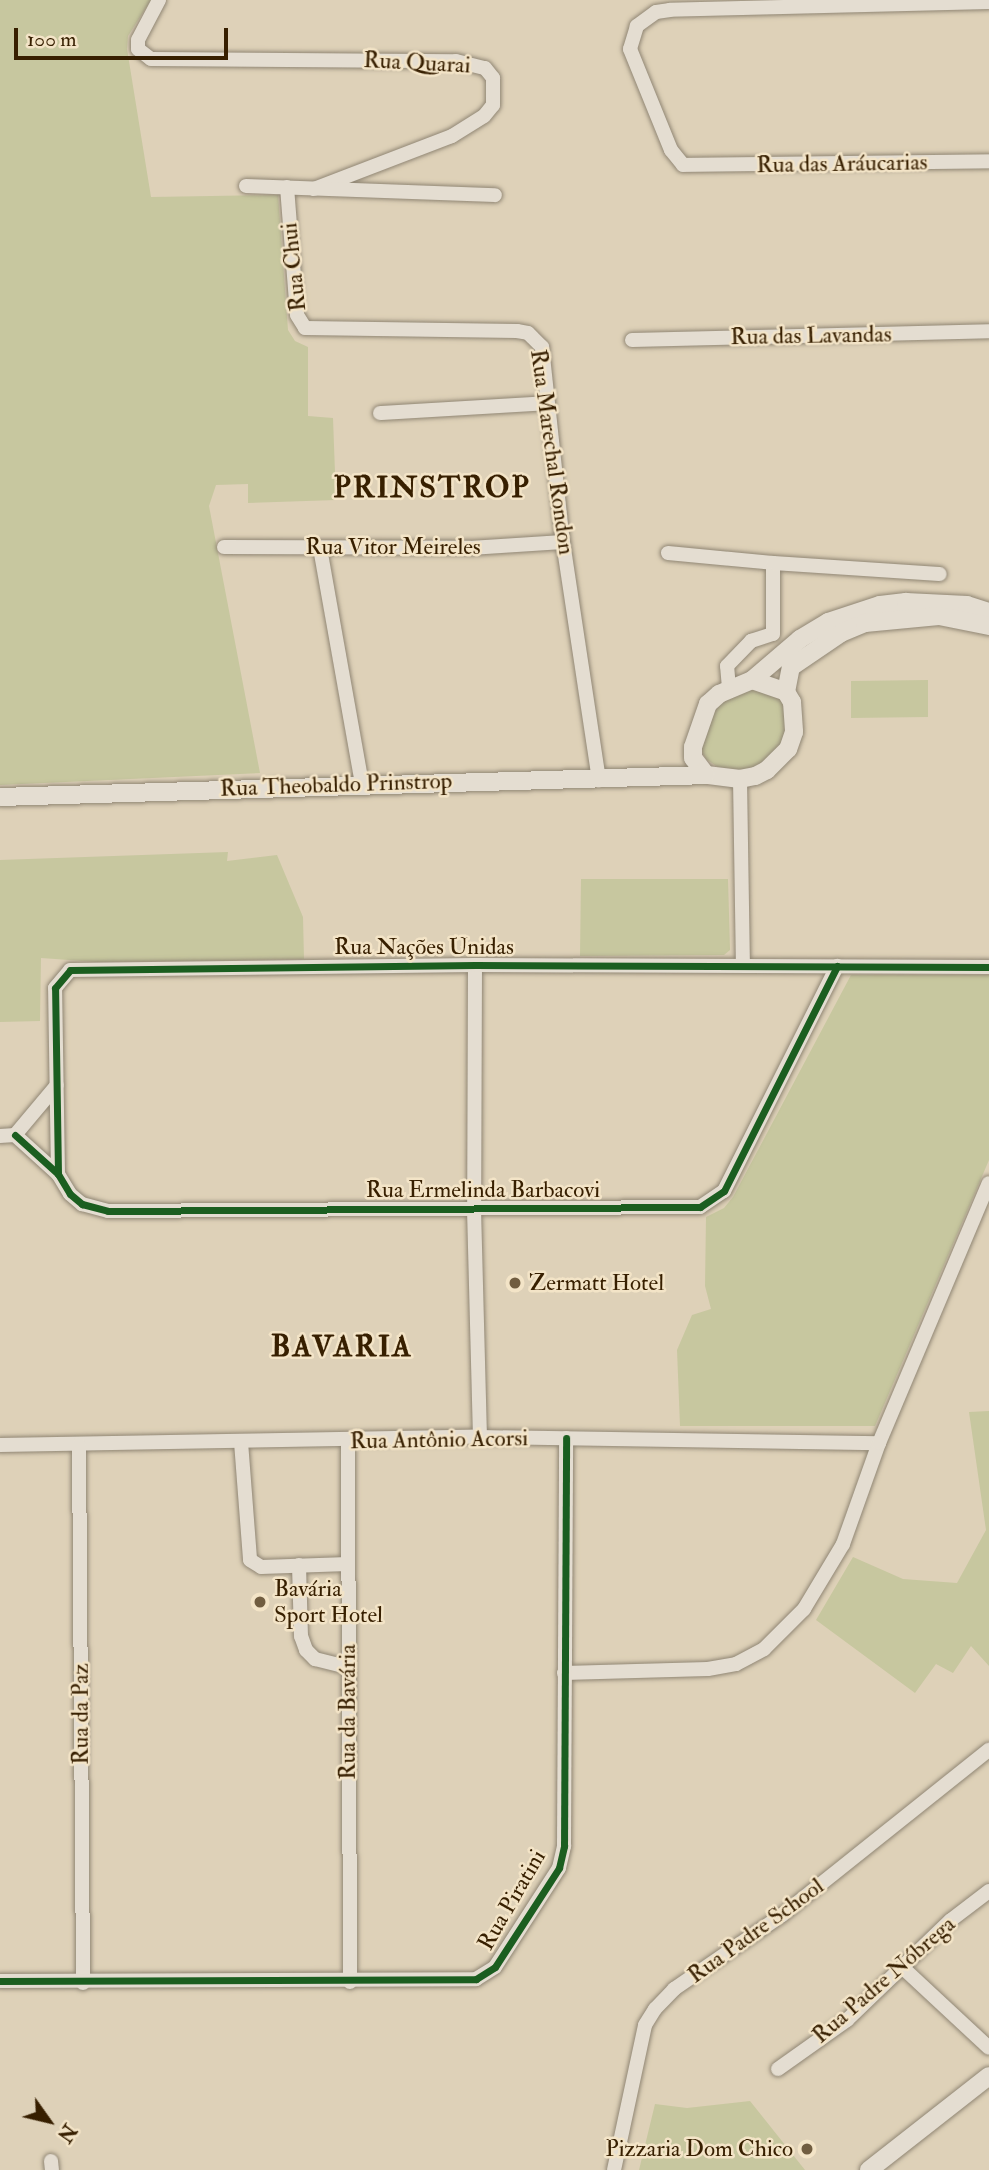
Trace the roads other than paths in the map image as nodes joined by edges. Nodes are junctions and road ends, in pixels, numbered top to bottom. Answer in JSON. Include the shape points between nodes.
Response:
{"nodes":[{"id":1,"x":159,"y":0,"type":"edge"},
{"id":2,"x":989,"y":2,"type":"edge"},
{"id":3,"x":989,"y":161,"type":"edge"},
{"id":4,"x":246,"y":186,"type":"dead end"},
{"id":5,"x":287,"y":187,"type":"junction"},
{"id":6,"x":314,"y":188,"type":"junction"},
{"id":7,"x":495,"y":195,"type":"dead end"},
{"id":8,"x":321,"y":331,"type":"joint"},
{"id":9,"x":989,"y":331,"type":"edge"},
{"id":10,"x":632,"y":340,"type":"dead end"},
{"id":11,"x":547,"y":403,"type":"junction"},
{"id":12,"x":380,"y":413,"type":"dead end"},
{"id":13,"x":563,"y":542,"type":"junction"},
{"id":14,"x":224,"y":547,"type":"dead end"},
{"id":15,"x":320,"y":548,"type":"junction"},
{"id":16,"x":668,"y":554,"type":"dead end"},
{"id":17,"x":773,"y":563,"type":"junction"},
{"id":18,"x":940,"y":574,"type":"dead end"},
{"id":19,"x":989,"y":612,"type":"edge"},
{"id":20,"x":989,"y":626,"type":"edge"},
{"id":21,"x":752,"y":680,"type":"junction"},
{"id":22,"x":729,"y":688,"type":"junction"},
{"id":23,"x":786,"y":692,"type":"junction"},
{"id":24,"x":693,"y":758,"type":"junction"},
{"id":25,"x":706,"y":775,"type":"junction"},
{"id":26,"x":672,"y":779,"type":"junction"},
{"id":27,"x":740,"y":779,"type":"junction"},
{"id":28,"x":599,"y":780,"type":"junction"},
{"id":29,"x":362,"y":783,"type":"junction"},
{"id":30,"x":0,"y":797,"type":"edge"},
{"id":31,"x":475,"y":965,"type":"junction"},
{"id":32,"x":743,"y":966,"type":"junction"},
{"id":33,"x":837,"y":966,"type":"junction"},
{"id":34,"x":989,"y":967,"type":"edge"},
{"id":35,"x":57,"y":1085,"type":"junction"},
{"id":36,"x":15,"y":1135,"type":"junction"},
{"id":37,"x":0,"y":1136,"type":"edge"},
{"id":38,"x":58,"y":1174,"type":"junction"},
{"id":39,"x":989,"y":1183,"type":"edge"},
{"id":40,"x":474,"y":1209,"type":"junction"},
{"id":41,"x":481,"y":1437,"type":"junction"},
{"id":42,"x":566,"y":1437,"type":"junction"},
{"id":43,"x":241,"y":1442,"type":"junction"},
{"id":44,"x":348,"y":1442,"type":"junction"},
{"id":45,"x":879,"y":1443,"type":"junction"},
{"id":46,"x":0,"y":1445,"type":"edge"},
{"id":47,"x":79,"y":1445,"type":"junction"},
{"id":48,"x":348,"y":1564,"type":"junction"},
{"id":49,"x":299,"y":1565,"type":"junction"},
{"id":50,"x":348,"y":1667,"type":"junction"},
{"id":51,"x":564,"y":1673,"type":"junction"},
{"id":52,"x":989,"y":1751,"type":"edge"},
{"id":53,"x":989,"y":1891,"type":"edge"},
{"id":54,"x":903,"y":1968,"type":"junction"},
{"id":55,"x":0,"y":1982,"type":"edge"},
{"id":56,"x":349,"y":1982,"type":"junction"},
{"id":57,"x":83,"y":1983,"type":"junction"},
{"id":58,"x":989,"y":2048,"type":"edge"},
{"id":59,"x":778,"y":2068,"type":"dead end"},
{"id":60,"x":989,"y":2076,"type":"edge"},
{"id":61,"x":614,"y":2170,"type":"edge"},
{"id":62,"x":869,"y":2170,"type":"edge"}],
"edges":[{"from":1,"to":6,"type":"street","name":"Rua Quarai","via":[[138,40],[138,49],[151,59],[456,61],[485,68],[493,78],[493,104],[484,116],[452,136]]},
{"from":2,"to":3,"type":"street","name":"Rua das Aráucarias","via":[[656,12],[637,26],[630,49],[671,150],[683,165]]},
{"from":4,"to":5,"type":"street"},
{"from":5,"to":6,"type":"street"},
{"from":5,"to":8,"type":"street","name":"Rua Chui","via":[[297,315],[305,328]]},
{"from":6,"to":7,"type":"street"},
{"from":8,"to":11,"type":"street","name":"Rua Marechal Rondon","via":[[528,333],[542,347]]},
{"from":9,"to":10,"type":"street","name":"Rua das Lavandas"},
{"from":11,"to":12,"type":"street"},
{"from":11,"to":13,"type":"street","name":"Rua Marechal Rondon"},
{"from":13,"to":15,"type":"street","name":"Rua Vitor Meireles"},
{"from":13,"to":28,"type":"street","name":"Rua Marechal Rondon"},
{"from":14,"to":15,"type":"street","name":"Rua Vitor Meireles"},
{"from":15,"to":29,"type":"street"},
{"from":16,"to":17,"type":"street"},
{"from":17,"to":18,"type":"street"},
{"from":17,"to":22,"type":"street","via":[[773,634],[751,641],[727,666]]},
{"from":19,"to":21,"type":"street","via":[[934,602],[880,605],[800,639]]},
{"from":20,"to":23,"type":"street","via":[[939,616],[865,623],[841,633],[791,667]]},
{"from":21,"to":22,"type":"street"},
{"from":21,"to":23,"type":"street"},
{"from":22,"to":24,"type":"street","via":[[708,704],[699,721]]},
{"from":23,"to":27,"type":"street","via":[[795,715],[788,749],[767,770]]},
{"from":24,"to":25,"type":"street"},
{"from":24,"to":26,"type":"street"},
{"from":25,"to":26,"type":"street","name":"Rua Theobaldo Prinstrop"},
{"from":25,"to":27,"type":"street","name":"Rua Theobaldo Prinstrop"},
{"from":26,"to":28,"type":"street","name":"Rua Theobaldo Prinstrop"},
{"from":27,"to":32,"type":"street"},
{"from":28,"to":29,"type":"street","name":"Rua Theobaldo Prinstrop"},
{"from":29,"to":30,"type":"street","name":"Rua Theobaldo Prinstrop"},
{"from":31,"to":32,"type":"street","name":"Rua Nações Unidas"},
{"from":31,"to":35,"type":"street","name":"Rua Nações Unidas","via":[[69,970],[55,988]]},
{"from":31,"to":40,"type":"street"},
{"from":32,"to":33,"type":"street","name":"Rua Nações Unidas"},
{"from":33,"to":34,"type":"street","name":"Rua Nações Unidas"},
{"from":33,"to":40,"type":"street","name":"Rua Ermelinda Barbacovi","via":[[717,1199],[700,1207]]},
{"from":35,"to":36,"type":"street"},
{"from":35,"to":38,"type":"street","name":"Rua Nações Unidas"},
{"from":36,"to":37,"type":"street"},
{"from":36,"to":38,"type":"street","name":"Rua Ermelinda Barbacovi"},
{"from":38,"to":40,"type":"street","name":"Rua Ermelinda Barbacovi","via":[[82,1204],[107,1211]]},
{"from":39,"to":45,"type":"street"},
{"from":40,"to":41,"type":"street"},
{"from":41,"to":42,"type":"street","name":"Rua Antônio Acorsi"},
{"from":41,"to":44,"type":"street","name":"Rua Antônio Acorsi"},
{"from":42,"to":45,"type":"street","name":"Rua Antônio Acorsi"},
{"from":42,"to":51,"type":"street","name":"Rua Piratini"},
{"from":43,"to":44,"type":"street","name":"Rua Antônio Acorsi"},
{"from":43,"to":47,"type":"street","name":"Rua Antônio Acorsi"},
{"from":43,"to":49,"type":"street","via":[[247,1555],[261,1567]]},
{"from":44,"to":48,"type":"street","name":"Rua da Bavária"},
{"from":45,"to":51,"type":"street","via":[[843,1544],[824,1580],[804,1609],[764,1649],[736,1664],[708,1669]]},
{"from":46,"to":47,"type":"street","name":"Rua Antônio Acorsi"},
{"from":47,"to":57,"type":"street","name":"Rua da Paz"},
{"from":48,"to":49,"type":"street"},
{"from":48,"to":50,"type":"street","name":"Rua da Bavária"},
{"from":49,"to":50,"type":"street","via":[[306,1650],[315,1659]]},
{"from":50,"to":56,"type":"street","name":"Rua da Bavária"},
{"from":51,"to":56,"type":"street","name":"Rua Piratini","via":[[561,1857],[495,1967],[475,1979]]},
{"from":52,"to":61,"type":"street","name":"Rua Padre School","via":[[782,1915],[674,1989],[655,2009],[645,2025]]},
{"from":53,"to":54,"type":"street","name":"Rua Padre Nóbrega","via":[[951,1920]]},
{"from":54,"to":58,"type":"street"},
{"from":54,"to":59,"type":"street","name":"Rua Padre Nóbrega","via":[[847,2020]]},
{"from":55,"to":57,"type":"street","name":"Rua Piratini"},
{"from":56,"to":57,"type":"street","name":"Rua Piratini"},
{"from":60,"to":62,"type":"street"}]}
